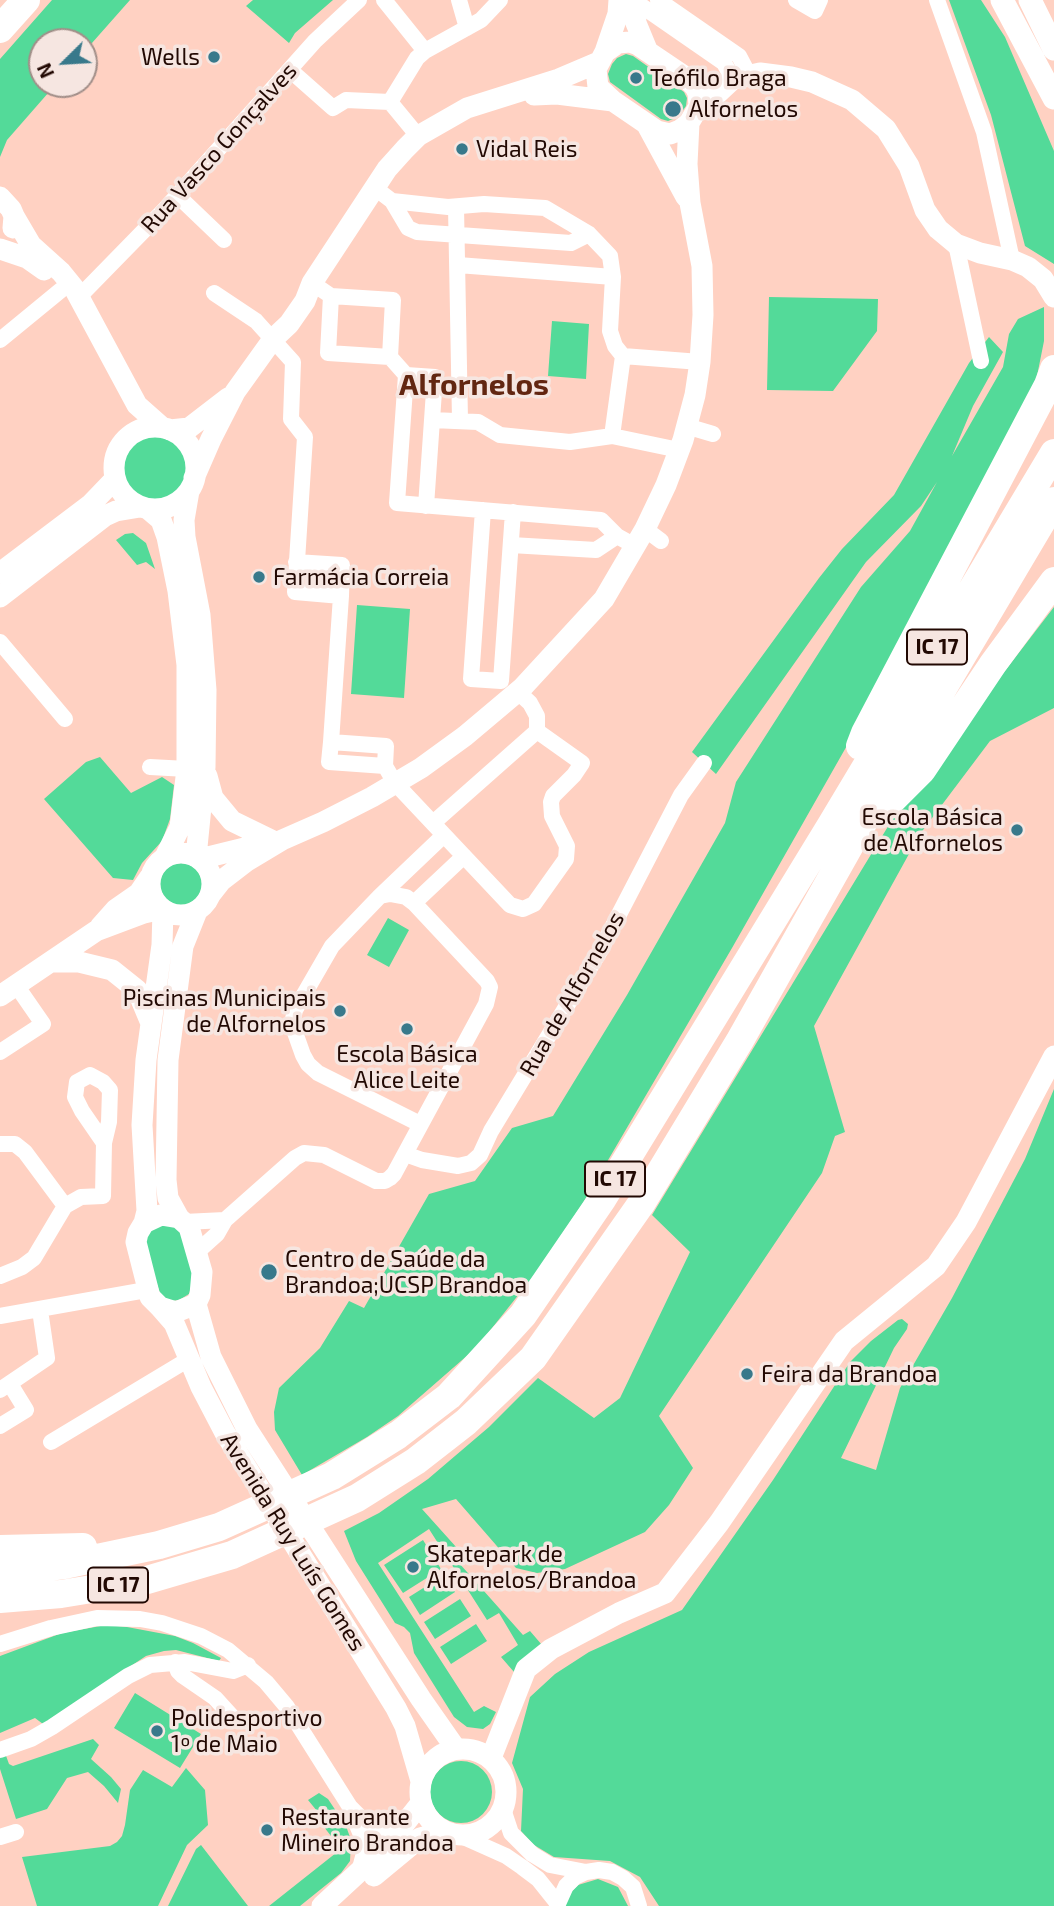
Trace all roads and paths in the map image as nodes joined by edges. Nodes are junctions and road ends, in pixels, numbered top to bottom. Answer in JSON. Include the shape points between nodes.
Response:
{"nodes":[{"id":1,"x":26,"y":0,"type":"edge"},
{"id":2,"x":359,"y":0,"type":"edge"},
{"id":3,"x":384,"y":0,"type":"edge"},
{"id":4,"x":459,"y":0,"type":"edge"},
{"id":5,"x":500,"y":0,"type":"edge"},
{"id":6,"x":658,"y":0,"type":"edge"},
{"id":7,"x":796,"y":0,"type":"edge"},
{"id":8,"x":820,"y":0,"type":"edge"},
{"id":9,"x":937,"y":0,"type":"edge"},
{"id":10,"x":1002,"y":0,"type":"edge"},
{"id":11,"x":630,"y":1,"type":"edge"},
{"id":12,"x":1032,"y":4,"type":"edge"},
{"id":13,"x":467,"y":28,"type":"junction"},
{"id":14,"x":0,"y":29,"type":"edge"},
{"id":15,"x":1054,"y":30,"type":"edge"},
{"id":16,"x":1054,"y":49,"type":"edge"},
{"id":17,"x":425,"y":51,"type":"junction"},
{"id":18,"x":648,"y":52,"type":"junction"},
{"id":19,"x":602,"y":57,"type":"junction"},
{"id":20,"x":290,"y":69,"type":"junction"},
{"id":21,"x":684,"y":76,"type":"junction"},
{"id":22,"x":741,"y":77,"type":"junction"},
{"id":23,"x":514,"y":95,"type":"junction"},
{"id":24,"x":1054,"y":98,"type":"edge"},
{"id":25,"x":613,"y":101,"type":"junction"},
{"id":26,"x":390,"y":102,"type":"junction"},
{"id":27,"x":694,"y":115,"type":"junction"},
{"id":28,"x":647,"y":125,"type":"junction"},
{"id":29,"x":418,"y":136,"type":"junction"},
{"id":30,"x":374,"y":188,"type":"junction"},
{"id":31,"x":178,"y":196,"type":"junction"},
{"id":32,"x":0,"y":197,"type":"edge"},
{"id":33,"x":392,"y":201,"type":"junction"},
{"id":34,"x":690,"y":203,"type":"junction"},
{"id":35,"x":456,"y":206,"type":"junction"},
{"id":36,"x":14,"y":216,"type":"junction"},
{"id":37,"x":457,"y":234,"type":"junction"},
{"id":38,"x":589,"y":234,"type":"junction"},
{"id":39,"x":223,"y":240,"type":"dead end"},
{"id":40,"x":956,"y":244,"type":"junction"},
{"id":41,"x":0,"y":247,"type":"edge"},
{"id":42,"x":1012,"y":260,"type":"junction"},
{"id":43,"x":458,"y":265,"type":"junction"},
{"id":44,"x":613,"y":277,"type":"junction"},
{"id":45,"x":312,"y":283,"type":"junction"},
{"id":46,"x":1050,"y":286,"type":"edge"},
{"id":47,"x":70,"y":293,"type":"junction"},
{"id":48,"x":214,"y":293,"type":"dead end"},
{"id":49,"x":331,"y":296,"type":"junction"},
{"id":50,"x":0,"y":340,"type":"edge"},
{"id":51,"x":273,"y":340,"type":"junction"},
{"id":52,"x":390,"y":356,"type":"junction"},
{"id":53,"x":623,"y":356,"type":"junction"},
{"id":54,"x":981,"y":360,"type":"dead end"},
{"id":55,"x":700,"y":362,"type":"junction"},
{"id":56,"x":1054,"y":369,"type":"edge"},
{"id":57,"x":406,"y":374,"type":"junction"},
{"id":58,"x":236,"y":392,"type":"junction"},
{"id":59,"x":432,"y":420,"type":"junction"},
{"id":60,"x":460,"y":420,"type":"junction"},
{"id":61,"x":686,"y":426,"type":"junction"},
{"id":62,"x":167,"y":429,"type":"junction"},
{"id":63,"x":713,"y":434,"type":"dead end"},
{"id":64,"x":612,"y":436,"type":"junction"},
{"id":65,"x":118,"y":449,"type":"junction"},
{"id":66,"x":679,"y":450,"type":"junction"},
{"id":67,"x":1049,"y":461,"type":"edge"},
{"id":68,"x":115,"y":479,"type":"junction"},
{"id":69,"x":191,"y":485,"type":"junction"},
{"id":70,"x":1054,"y":501,"type":"edge"},
{"id":71,"x":426,"y":506,"type":"junction"},
{"id":72,"x":144,"y":508,"type":"junction"},
{"id":73,"x":482,"y":510,"type":"junction"},
{"id":74,"x":513,"y":512,"type":"junction"},
{"id":75,"x":640,"y":538,"type":"junction"},
{"id":76,"x":511,"y":545,"type":"junction"},
{"id":77,"x":296,"y":562,"type":"junction"},
{"id":78,"x":0,"y":573,"type":"edge"},
{"id":79,"x":1054,"y":581,"type":"edge"},
{"id":80,"x":341,"y":596,"type":"junction"},
{"id":81,"x":0,"y":597,"type":"edge"},
{"id":82,"x":0,"y":642,"type":"edge"},
{"id":83,"x":511,"y":690,"type":"junction"},
{"id":84,"x":65,"y":719,"type":"dead end"},
{"id":85,"x":537,"y":731,"type":"junction"},
{"id":86,"x":704,"y":763,"type":"dead end"},
{"id":87,"x":150,"y":767,"type":"dead end"},
{"id":88,"x":196,"y":768,"type":"junction"},
{"id":89,"x":390,"y":775,"type":"junction"},
{"id":90,"x":438,"y":829,"type":"junction"},
{"id":91,"x":843,"y":831,"type":"junction"},
{"id":92,"x":278,"y":841,"type":"junction"},
{"id":93,"x":464,"y":856,"type":"junction"},
{"id":94,"x":165,"y":857,"type":"junction"},
{"id":95,"x":198,"y":858,"type":"junction"},
{"id":96,"x":150,"y":877,"type":"junction"},
{"id":97,"x":380,"y":896,"type":"junction"},
{"id":98,"x":203,"y":903,"type":"junction"},
{"id":99,"x":414,"y":903,"type":"junction"},
{"id":100,"x":163,"y":910,"type":"junction"},
{"id":101,"x":96,"y":931,"type":"junction"},
{"id":102,"x":51,"y":962,"type":"junction"},
{"id":103,"x":8,"y":991,"type":"edge"},
{"id":104,"x":151,"y":1025,"type":"junction"},
{"id":105,"x":0,"y":1052,"type":"edge"},
{"id":106,"x":1054,"y":1056,"type":"edge"},
{"id":107,"x":420,"y":1124,"type":"junction"},
{"id":108,"x":104,"y":1143,"type":"dead end"},
{"id":109,"x":0,"y":1144,"type":"edge"},
{"id":110,"x":405,"y":1154,"type":"junction"},
{"id":111,"x":65,"y":1206,"type":"junction"},
{"id":112,"x":182,"y":1220,"type":"junction"},
{"id":113,"x":225,"y":1220,"type":"junction"},
{"id":114,"x":144,"y":1223,"type":"junction"},
{"id":115,"x":197,"y":1252,"type":"junction"},
{"id":116,"x":0,"y":1276,"type":"edge"},
{"id":117,"x":146,"y":1290,"type":"junction"},
{"id":118,"x":196,"y":1304,"type":"junction"},
{"id":119,"x":160,"y":1307,"type":"junction"},
{"id":120,"x":40,"y":1310,"type":"junction"},
{"id":121,"x":0,"y":1316,"type":"edge"},
{"id":122,"x":189,"y":1359,"type":"junction"},
{"id":123,"x":5,"y":1387,"type":"edge"},
{"id":124,"x":0,"y":1426,"type":"edge"},
{"id":125,"x":51,"y":1442,"type":"dead end"},
{"id":126,"x":159,"y":1545,"type":"junction"},
{"id":127,"x":0,"y":1549,"type":"edge"},
{"id":128,"x":0,"y":1573,"type":"edge"},
{"id":129,"x":0,"y":1599,"type":"edge"},
{"id":130,"x":0,"y":1644,"type":"edge"},
{"id":131,"x":175,"y":1662,"type":"junction"},
{"id":132,"x":248,"y":1665,"type":"junction"},
{"id":133,"x":235,"y":1720,"type":"dead end"},
{"id":134,"x":456,"y":1749,"type":"junction"},
{"id":135,"x":3,"y":1750,"type":"edge"},
{"id":136,"x":491,"y":1758,"type":"junction"},
{"id":137,"x":421,"y":1781,"type":"junction"},
{"id":138,"x":421,"y":1802,"type":"junction"},
{"id":139,"x":350,"y":1807,"type":"junction"},
{"id":140,"x":503,"y":1809,"type":"junction"},
{"id":141,"x":402,"y":1830,"type":"junction"},
{"id":142,"x":452,"y":1833,"type":"junction"},
{"id":143,"x":586,"y":1872,"type":"junction"},
{"id":144,"x":359,"y":1874,"type":"junction"},
{"id":145,"x":558,"y":1905,"type":"edge"},
{"id":146,"x":322,"y":1906,"type":"edge"},
{"id":147,"x":338,"y":1906,"type":"edge"},
{"id":148,"x":639,"y":1906,"type":"edge"}],
"edges":[{"from":1,"to":14,"type":"highway"},
{"from":2,"to":20,"type":"street","name":"Rua Vasco Gonçalves"},
{"from":3,"to":17,"type":"street"},
{"from":4,"to":13,"type":"street"},
{"from":5,"to":13,"type":"street","via":[[489,14]]},
{"from":6,"to":22,"type":"street","via":[[739,57],[747,66]]},
{"from":7,"to":8,"type":"street","via":[[815,10]]},
{"from":9,"to":42,"type":"street","via":[[984,132]]},
{"from":10,"to":24,"type":"main road"},
{"from":11,"to":18,"type":"street"},
{"from":11,"to":19,"type":"street","via":[[618,14]]},
{"from":11,"to":22,"type":"street"},
{"from":12,"to":15,"type":"street"},
{"from":12,"to":16,"type":"main road"},
{"from":13,"to":17,"type":"street"},
{"from":17,"to":26,"type":"street"},
{"from":18,"to":19,"type":"street","via":[[630,42],[618,43]]},
{"from":18,"to":21,"type":"street"},
{"from":19,"to":23,"type":"street"},
{"from":19,"to":25,"type":"street","via":[[598,87]]},
{"from":20,"to":26,"type":"street","via":[[333,108],[346,100]]},
{"from":20,"to":31,"type":"street","name":"Rua Vasco Gonçalves"},
{"from":21,"to":22,"type":"street"},
{"from":21,"to":27,"type":"street","via":[[695,87]]},
{"from":22,"to":27,"type":"street"},
{"from":22,"to":40,"type":"street","via":[[767,73],[791,77],[852,100],[886,129],[909,166],[925,210]]},
{"from":23,"to":25,"type":"street","via":[[557,94]]},
{"from":23,"to":29,"type":"street","via":[[467,108]]},
{"from":25,"to":28,"type":"street"},
{"from":26,"to":29,"type":"street"},
{"from":27,"to":28,"type":"street","via":[[670,134]]},
{"from":27,"to":34,"type":"street","via":[[687,164]]},
{"from":28,"to":34,"type":"street"},
{"from":29,"to":30,"type":"street"},
{"from":30,"to":33,"type":"street"},
{"from":30,"to":45,"type":"street"},
{"from":31,"to":39,"type":"street"},
{"from":31,"to":47,"type":"street","name":"Rua Vasco Gonçalves"},
{"from":32,"to":36,"type":"street"},
{"from":33,"to":35,"type":"street"},
{"from":33,"to":37,"type":"street","via":[[411,231]]},
{"from":34,"to":55,"type":"street","via":[[702,267]]},
{"from":35,"to":37,"type":"street"},
{"from":35,"to":38,"type":"street","via":[[545,208]]},
{"from":36,"to":41,"type":"street","via":[[13,231]]},
{"from":36,"to":47,"type":"street","via":[[31,245],[61,272]]},
{"from":37,"to":38,"type":"street","via":[[571,243]]},
{"from":37,"to":43,"type":"street"},
{"from":38,"to":44,"type":"street","via":[[610,256]]},
{"from":40,"to":42,"type":"street"},
{"from":40,"to":54,"type":"street"},
{"from":41,"to":47,"type":"street","via":[[38,265]]},
{"from":42,"to":46,"type":"street"},
{"from":43,"to":44,"type":"street"},
{"from":43,"to":60,"type":"street"},
{"from":44,"to":53,"type":"street","via":[[610,331]]},
{"from":45,"to":49,"type":"street"},
{"from":45,"to":51,"type":"street","via":[[296,295],[280,318]]},
{"from":47,"to":50,"type":"street","name":"Rua Vasco Gonçalves"},
{"from":47,"to":62,"type":"street","via":[[137,405]]},
{"from":47,"to":65,"type":"street","via":[[122,404],[126,422]]},
{"from":48,"to":51,"type":"street","via":[[257,321]]},
{"from":49,"to":52,"type":"street","via":[[393,300]]},
{"from":49,"to":52,"type":"street","via":[[328,353]]},
{"from":51,"to":58,"type":"street"},
{"from":51,"to":77,"type":"street","via":[[293,362],[291,419],[305,437]]},
{"from":52,"to":57,"type":"street"},
{"from":53,"to":55,"type":"street"},
{"from":53,"to":64,"type":"street"},
{"from":55,"to":61,"type":"street"},
{"from":56,"to":91,"type":"highway","via":[[865,733]]},
{"from":57,"to":59,"type":"street","via":[[435,377]]},
{"from":57,"to":71,"type":"street","via":[[397,503]]},
{"from":58,"to":62,"type":"street","via":[[189,428]]},
{"from":58,"to":69,"type":"street"},
{"from":59,"to":60,"type":"street"},
{"from":59,"to":71,"type":"street"},
{"from":60,"to":64,"type":"street","via":[[478,422],[500,435],[570,442]]},
{"from":61,"to":63,"type":"street"},
{"from":61,"to":66,"type":"street"},
{"from":62,"to":65,"type":"street","via":[[137,431]]},
{"from":62,"to":69,"type":"street","via":[[188,445],[193,455]]},
{"from":64,"to":66,"type":"street"},
{"from":65,"to":68,"type":"street"},
{"from":66,"to":75,"type":"street"},
{"from":67,"to":91,"type":"highway","number":"IC 17"},
{"from":68,"to":72,"type":"street","via":[[124,496]]},
{"from":68,"to":78,"type":"street","via":[[91,504]]},
{"from":69,"to":72,"type":"street","via":[[169,507]]},
{"from":69,"to":88,"type":"street","via":[[184,528],[204,661]]},
{"from":70,"to":91,"type":"highway","number":"IC 17"},
{"from":71,"to":73,"type":"street"},
{"from":72,"to":81,"type":"street","via":[[105,516]]},
{"from":72,"to":88,"type":"street","via":[[162,523],[178,591]]},
{"from":73,"to":74,"type":"street"},
{"from":73,"to":83,"type":"street","via":[[471,679]]},
{"from":74,"to":75,"type":"street","via":[[601,520]]},
{"from":74,"to":76,"type":"street"},
{"from":75,"to":76,"type":"street","via":[[596,550]]},
{"from":75,"to":83,"type":"street","via":[[594,611]]},
{"from":76,"to":83,"type":"street"},
{"from":77,"to":80,"type":"street","via":[[295,592]]},
{"from":77,"to":80,"type":"street","via":[[342,565]]},
{"from":79,"to":91,"type":"highway","via":[[922,770]]},
{"from":80,"to":89,"type":"street","via":[[329,762]]},
{"from":82,"to":84,"type":"street"},
{"from":83,"to":85,"type":"street","via":[[530,703],[537,716]]},
{"from":83,"to":89,"type":"street","via":[[447,750]]},
{"from":85,"to":90,"type":"street"},
{"from":85,"to":93,"type":"street","via":[[582,763],[551,802],[552,816],[565,839],[566,859],[534,904],[523,909],[510,905]]},
{"from":86,"to":110,"type":"street","name":"Rua de Alfornelos","via":[[681,794],[600,951],[480,1155],[458,1166]]},
{"from":87,"to":88,"type":"street"},
{"from":88,"to":92,"type":"street","via":[[222,810],[242,828]]},
{"from":88,"to":94,"type":"street","via":[[180,827]]},
{"from":88,"to":95,"type":"street"},
{"from":89,"to":90,"type":"street"},
{"from":89,"to":92,"type":"street","via":[[323,822]]},
{"from":90,"to":93,"type":"street"},
{"from":90,"to":97,"type":"street"},
{"from":91,"to":126,"type":"highway","number":"IC 17","via":[[523,1315],[449,1396],[332,1476],[219,1527]]},
{"from":91,"to":129,"type":"highway","number":"IC 17","via":[[739,1042],[641,1204],[533,1358],[466,1422],[357,1498],[232,1555],[148,1580]]},
{"from":92,"to":95,"type":"street"},
{"from":92,"to":98,"type":"street","via":[[222,881]]},
{"from":93,"to":99,"type":"street"},
{"from":94,"to":95,"type":"street","via":[[181,853]]},
{"from":94,"to":96,"type":"street"},
{"from":95,"to":98,"type":"street","via":[[211,876]]},
{"from":96,"to":100,"type":"street","via":[[151,895]]},
{"from":96,"to":101,"type":"street","via":[[139,893]]},
{"from":97,"to":99,"type":"street","via":[[398,894]]},
{"from":97,"to":107,"type":"street","via":[[332,946],[295,1010],[292,1024],[303,1055],[318,1073]]},
{"from":98,"to":100,"type":"street","via":[[180,916]]},
{"from":98,"to":112,"type":"street","via":[[183,946],[168,1060],[166,1180],[168,1198]]},
{"from":99,"to":107,"type":"street","via":[[490,987],[486,1004]]},
{"from":100,"to":101,"type":"street","via":[[144,912]]},
{"from":100,"to":104,"type":"street"},
{"from":101,"to":102,"type":"street"},
{"from":102,"to":103,"type":"street"},
{"from":102,"to":104,"type":"street","via":[[79,962],[112,970],[137,990]]},
{"from":103,"to":105,"type":"street","via":[[43,1024]]},
{"from":104,"to":114,"type":"street","via":[[142,1125],[148,1211]]},
{"from":106,"to":136,"type":"street","via":[[967,1222],[936,1266],[844,1341],[665,1593],[551,1649],[526,1668]]},
{"from":107,"to":110,"type":"street"},
{"from":108,"to":111,"type":"street","via":[[103,1196],[81,1197]]},
{"from":109,"to":111,"type":"street","via":[[20,1147]]},
{"from":110,"to":113,"type":"street","via":[[394,1174],[380,1181],[324,1155],[304,1153]]},
{"from":111,"to":116,"type":"street","via":[[34,1258]]},
{"from":112,"to":113,"type":"street"},
{"from":112,"to":114,"type":"street","via":[[161,1215]]},
{"from":112,"to":115,"type":"street"},
{"from":113,"to":115,"type":"street"},
{"from":114,"to":117,"type":"street","via":[[136,1242]]},
{"from":115,"to":118,"type":"street","via":[[202,1282]]},
{"from":117,"to":119,"type":"street"},
{"from":117,"to":120,"type":"street"},
{"from":118,"to":119,"type":"street","via":[[176,1312]]},
{"from":118,"to":134,"type":"street","name":"Avenida Ruy Luís Gomes","via":[[211,1357],[247,1429]]},
{"from":119,"to":122,"type":"street","name":"Avenida Ruy Luís Gomes","via":[[174,1323]]},
{"from":120,"to":121,"type":"street"},
{"from":120,"to":123,"type":"street","via":[[47,1357]]},
{"from":122,"to":125,"type":"street"},
{"from":122,"to":137,"type":"street","name":"Avenida Ruy Luís Gomes","via":[[225,1433],[396,1708]]},
{"from":123,"to":124,"type":"street","via":[[26,1410]]},
{"from":126,"to":127,"type":"highway"},
{"from":126,"to":128,"type":"highway","number":"IC 17"},
{"from":130,"to":132,"type":"street","via":[[97,1618],[140,1619],[201,1636]]},
{"from":131,"to":132,"type":"street","via":[[233,1671]]},
{"from":131,"to":133,"type":"street","via":[[183,1676],[215,1698]]},
{"from":131,"to":135,"type":"street","via":[[139,1670],[52,1727]]},
{"from":132,"to":139,"type":"street","via":[[287,1707]]},
{"from":134,"to":136,"type":"street"},
{"from":134,"to":137,"type":"street","via":[[430,1763]]},
{"from":136,"to":140,"type":"street","via":[[505,1782]]},
{"from":137,"to":138,"type":"street"},
{"from":138,"to":141,"type":"street"},
{"from":138,"to":142,"type":"street","via":[[434,1824]]},
{"from":139,"to":141,"type":"street","via":[[379,1829]]},
{"from":139,"to":144,"type":"street","via":[[363,1842]]},
{"from":140,"to":142,"type":"street","via":[[485,1829]]},
{"from":140,"to":143,"type":"street","via":[[511,1833],[532,1854],[550,1865]]},
{"from":141,"to":144,"type":"street"},
{"from":142,"to":145,"type":"street","via":[[522,1867]]},
{"from":142,"to":147,"type":"street","via":[[420,1838]]},
{"from":143,"to":145,"type":"street","via":[[566,1886]]},
{"from":143,"to":148,"type":"street","via":[[612,1872],[623,1878]]},
{"from":144,"to":146,"type":"street"}]}
